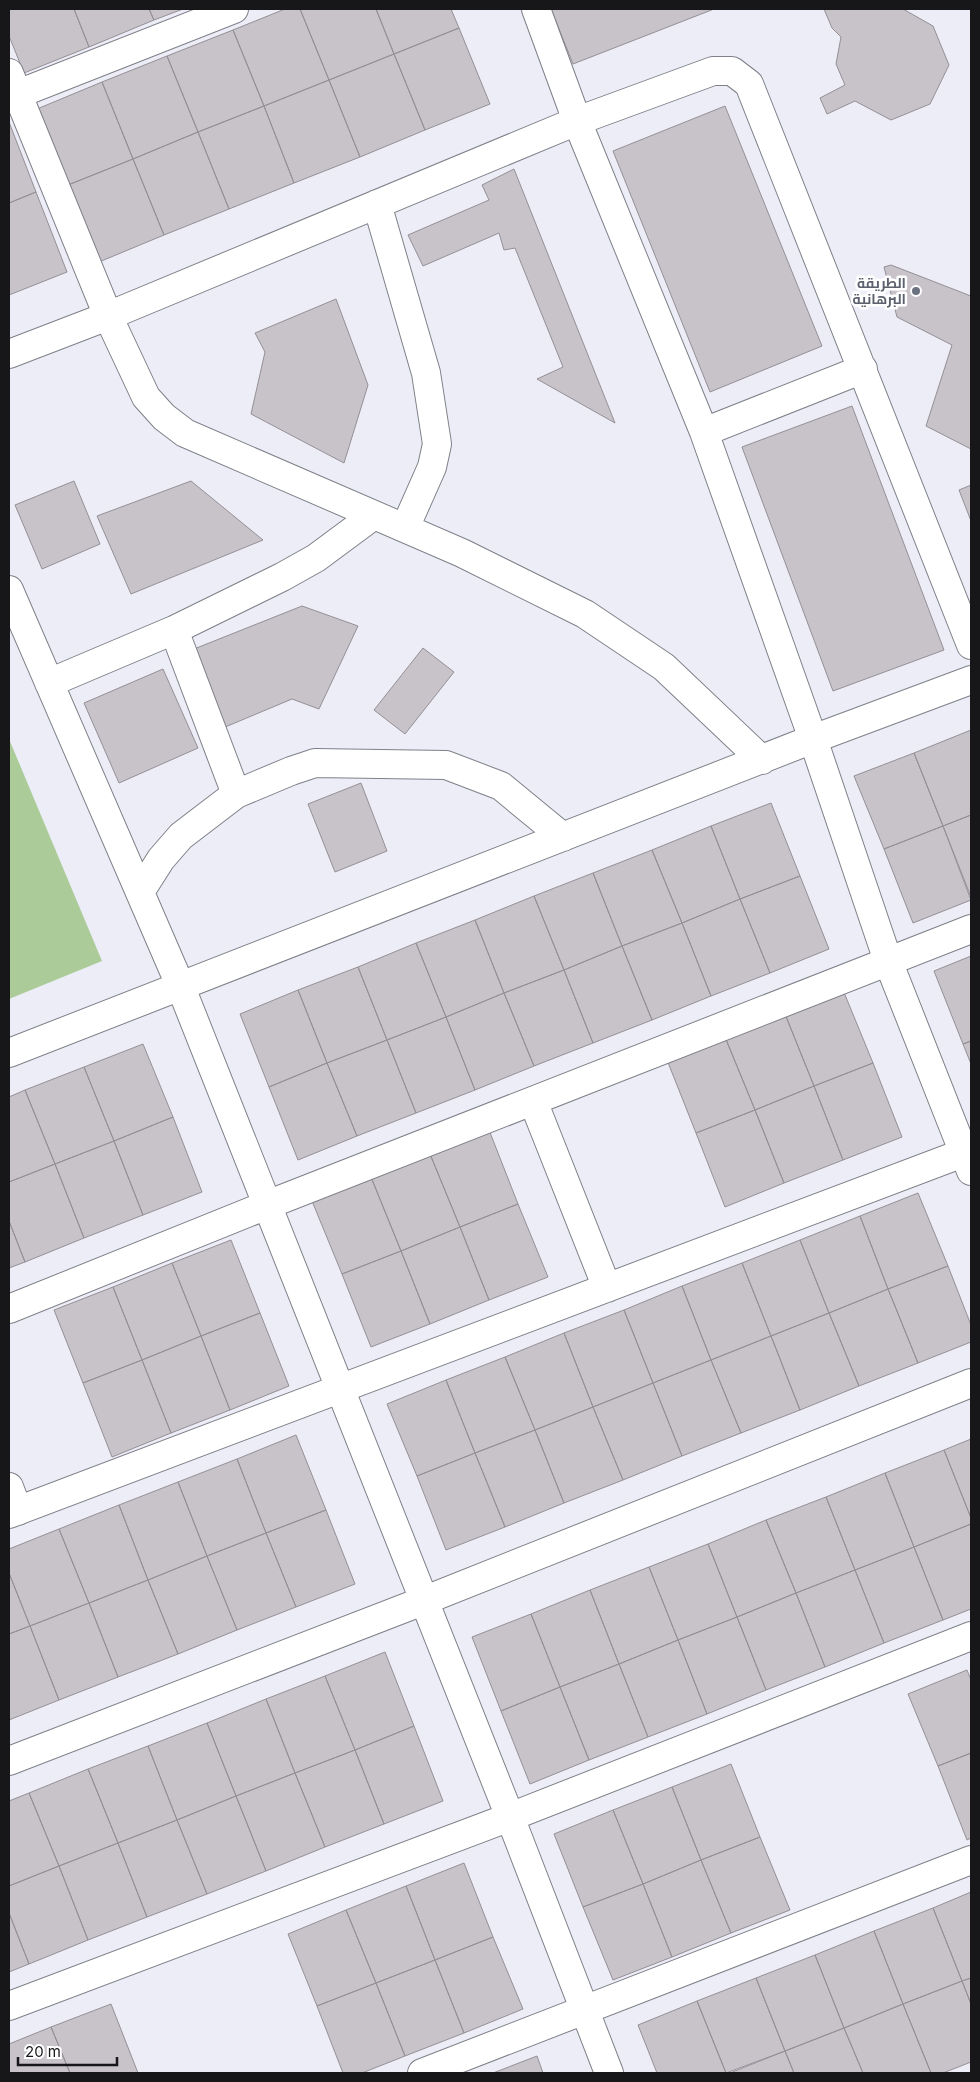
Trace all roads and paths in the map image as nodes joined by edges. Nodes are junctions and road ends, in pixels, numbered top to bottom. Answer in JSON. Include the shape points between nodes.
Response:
{"nodes":[{"id":1,"x":234,"y":9,"type":"edge"},
{"id":2,"x":536,"y":9,"type":"edge"},
{"id":3,"x":13,"y":84,"type":"edge"},
{"id":4,"x":577,"y":121,"type":"junction"},
{"id":5,"x":377,"y":204,"type":"junction"},
{"id":6,"x":108,"y":316,"type":"junction"},
{"id":7,"x":9,"y":354,"type":"edge"},
{"id":8,"x":863,"y":369,"type":"junction"},
{"id":9,"x":704,"y":432,"type":"junction"},
{"id":10,"x":374,"y":515,"type":"junction"},
{"id":11,"x":405,"y":528,"type":"junction"},
{"id":12,"x":9,"y":590,"type":"edge"},
{"id":13,"x":174,"y":630,"type":"junction"},
{"id":14,"x":971,"y":646,"type":"edge"},
{"id":15,"x":971,"y":680,"type":"edge"},
{"id":16,"x":50,"y":683,"type":"junction"},
{"id":17,"x":813,"y":739,"type":"junction"},
{"id":18,"x":762,"y":760,"type":"junction"},
{"id":19,"x":236,"y":794,"type":"junction"},
{"id":20,"x":563,"y":837,"type":"junction"},
{"id":21,"x":140,"y":892,"type":"junction"},
{"id":22,"x":971,"y":929,"type":"edge"},
{"id":23,"x":888,"y":962,"type":"junction"},
{"id":24,"x":180,"y":985,"type":"junction"},
{"id":25,"x":9,"y":1052,"type":"edge"},
{"id":26,"x":533,"y":1100,"type":"junction"},
{"id":27,"x":969,"y":1158,"type":"edge"},
{"id":28,"x":267,"y":1205,"type":"junction"},
{"id":29,"x":606,"y":1288,"type":"junction"},
{"id":30,"x":9,"y":1309,"type":"edge"},
{"id":31,"x":971,"y":1383,"type":"edge"},
{"id":32,"x":339,"y":1389,"type":"junction"},
{"id":33,"x":12,"y":1504,"type":"edge"},
{"id":34,"x":423,"y":1601,"type":"junction"},
{"id":35,"x":971,"y":1636,"type":"edge"},
{"id":36,"x":9,"y":1761,"type":"edge"},
{"id":37,"x":510,"y":1817,"type":"junction"},
{"id":38,"x":971,"y":1860,"type":"edge"},
{"id":39,"x":9,"y":2006,"type":"edge"},
{"id":40,"x":584,"y":2011,"type":"junction"},
{"id":41,"x":422,"y":2073,"type":"edge"},
{"id":42,"x":609,"y":2073,"type":"edge"}],
"edges":[{"from":1,"to":3,"type":"street"},
{"from":2,"to":4,"type":"street"},
{"from":3,"to":6,"type":"street"},
{"from":4,"to":5,"type":"street"},
{"from":4,"to":8,"type":"street","via":[[713,71],[732,71],[749,84]]},
{"from":4,"to":9,"type":"street"},
{"from":5,"to":6,"type":"street"},
{"from":5,"to":11,"type":"street","via":[[426,373],[438,444],[432,467]]},
{"from":6,"to":7,"type":"street"},
{"from":6,"to":10,"type":"street","via":[[146,397],[178,428]]},
{"from":8,"to":9,"type":"street"},
{"from":8,"to":14,"type":"street"},
{"from":9,"to":17,"type":"street"},
{"from":10,"to":11,"type":"street"},
{"from":10,"to":13,"type":"street","via":[[316,558]]},
{"from":11,"to":18,"type":"street","via":[[544,593],[611,630],[664,667]]},
{"from":12,"to":16,"type":"street"},
{"from":13,"to":16,"type":"street"},
{"from":13,"to":19,"type":"street"},
{"from":15,"to":17,"type":"street"},
{"from":16,"to":21,"type":"street"},
{"from":17,"to":18,"type":"street"},
{"from":17,"to":23,"type":"street"},
{"from":18,"to":20,"type":"street"},
{"from":19,"to":20,"type":"street","via":[[315,763],[446,765],[502,786]]},
{"from":19,"to":21,"type":"street","via":[[181,836]]},
{"from":20,"to":24,"type":"street"},
{"from":21,"to":24,"type":"street"},
{"from":22,"to":23,"type":"street"},
{"from":23,"to":26,"type":"street"},
{"from":23,"to":27,"type":"street"},
{"from":24,"to":25,"type":"street"},
{"from":24,"to":28,"type":"street"},
{"from":26,"to":28,"type":"street"},
{"from":26,"to":29,"type":"street"},
{"from":27,"to":29,"type":"street"},
{"from":28,"to":30,"type":"street"},
{"from":28,"to":32,"type":"street"},
{"from":29,"to":32,"type":"street"},
{"from":31,"to":34,"type":"street"},
{"from":32,"to":33,"type":"street"},
{"from":32,"to":34,"type":"street"},
{"from":34,"to":36,"type":"street"},
{"from":34,"to":37,"type":"street"},
{"from":35,"to":37,"type":"street"},
{"from":37,"to":39,"type":"street"},
{"from":37,"to":40,"type":"street"},
{"from":38,"to":40,"type":"street"},
{"from":40,"to":41,"type":"street"},
{"from":40,"to":42,"type":"street"}]}
